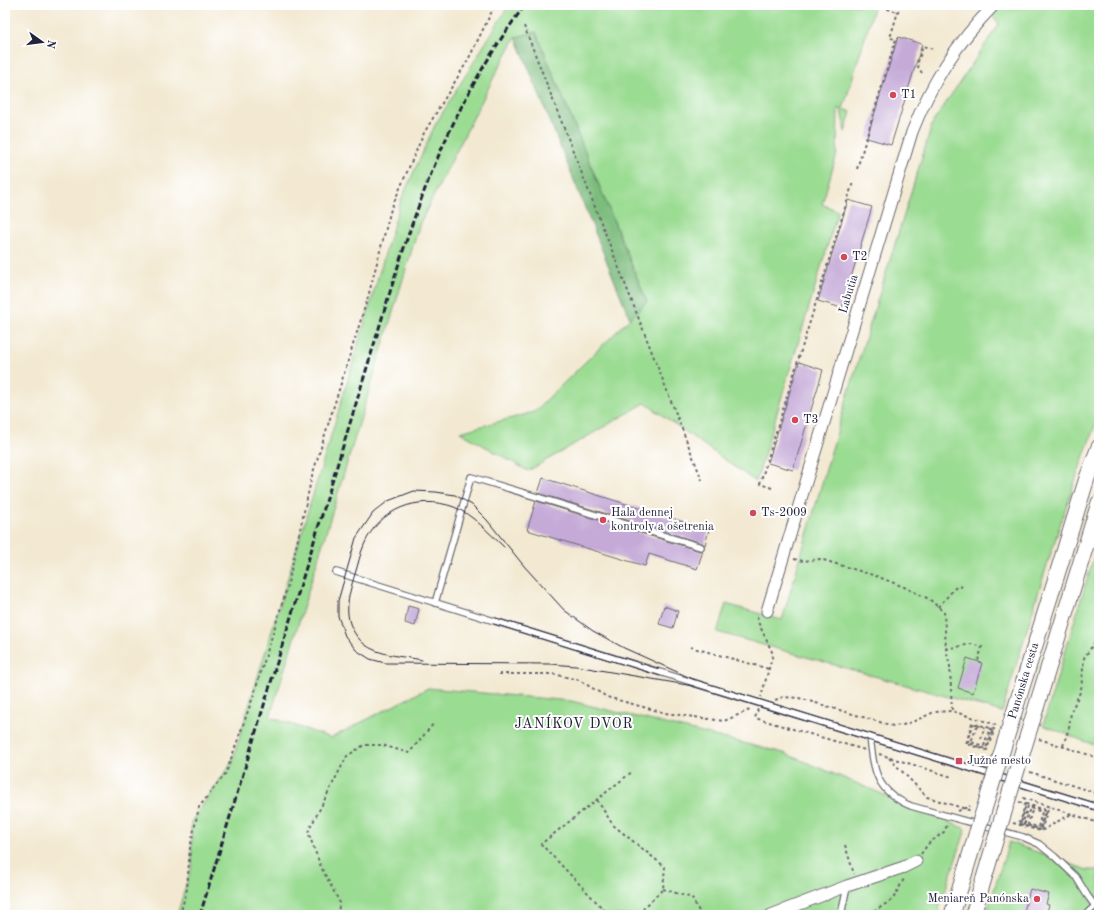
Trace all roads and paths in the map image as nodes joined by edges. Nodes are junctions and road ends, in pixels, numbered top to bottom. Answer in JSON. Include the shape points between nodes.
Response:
{"nodes":[{"id":1,"x":495,"y":5,"type":"edge"},
{"id":2,"x":876,"y":5,"type":"edge"},
{"id":3,"x":900,"y":5,"type":"edge"},
{"id":4,"x":994,"y":5,"type":"edge"},
{"id":5,"x":898,"y":12,"type":"junction"},
{"id":6,"x":524,"y":26,"type":"dead end"},
{"id":7,"x":933,"y":49,"type":"dead end"},
{"id":8,"x":922,"y":73,"type":"dead end"},
{"id":9,"x":857,"y":169,"type":"dead end"},
{"id":10,"x":853,"y":182,"type":"dead end"},
{"id":11,"x":1099,"y":447,"type":"edge"},
{"id":12,"x":702,"y":480,"type":"dead end"},
{"id":13,"x":772,"y":488,"type":"dead end"},
{"id":14,"x":1099,"y":503,"type":"edge"},
{"id":15,"x":701,"y":547,"type":"dead end"},
{"id":16,"x":783,"y":556,"type":"junction"},
{"id":17,"x":336,"y":572,"type":"dead end"},
{"id":18,"x":1065,"y":581,"type":"junction"},
{"id":19,"x":963,"y":586,"type":"dead end"},
{"id":20,"x":435,"y":603,"type":"junction"},
{"id":21,"x":938,"y":607,"type":"junction"},
{"id":22,"x":767,"y":611,"type":"dead end"},
{"id":23,"x":758,"y":622,"type":"dead end"},
{"id":24,"x":1099,"y":636,"type":"edge"},
{"id":25,"x":690,"y":647,"type":"dead end"},
{"id":26,"x":946,"y":649,"type":"junction"},
{"id":27,"x":978,"y":661,"type":"dead end"},
{"id":28,"x":769,"y":669,"type":"junction"},
{"id":29,"x":760,"y":703,"type":"junction"},
{"id":30,"x":952,"y":711,"type":"dead end"},
{"id":31,"x":434,"y":723,"type":"dead end"},
{"id":32,"x":991,"y":731,"type":"junction"},
{"id":33,"x":997,"y":732,"type":"dead end"},
{"id":34,"x":870,"y":737,"type":"junction"},
{"id":35,"x":981,"y":740,"type":"dead end"},
{"id":36,"x":1063,"y":746,"type":"dead end"},
{"id":37,"x":991,"y":751,"type":"dead end"},
{"id":38,"x":872,"y":752,"type":"junction"},
{"id":39,"x":633,"y":771,"type":"dead end"},
{"id":40,"x":1030,"y":772,"type":"dead end"},
{"id":41,"x":952,"y":777,"type":"dead end"},
{"id":42,"x":1099,"y":794,"type":"edge"},
{"id":43,"x":1022,"y":798,"type":"dead end"},
{"id":44,"x":596,"y":800,"type":"junction"},
{"id":45,"x":1016,"y":802,"type":"dead end"},
{"id":46,"x":1035,"y":802,"type":"junction"},
{"id":47,"x":1049,"y":807,"type":"junction"},
{"id":48,"x":1099,"y":808,"type":"edge"},
{"id":49,"x":951,"y":816,"type":"junction"},
{"id":50,"x":1018,"y":821,"type":"dead end"},
{"id":51,"x":1022,"y":822,"type":"junction"},
{"id":52,"x":1099,"y":823,"type":"edge"},
{"id":53,"x":1041,"y":831,"type":"dead end"},
{"id":54,"x":845,"y":845,"type":"dead end"},
{"id":55,"x":916,"y":861,"type":"junction"},
{"id":56,"x":852,"y":884,"type":"junction"},
{"id":57,"x":663,"y":889,"type":"junction"},
{"id":58,"x":1097,"y":907,"type":"edge"},
{"id":59,"x":180,"y":915,"type":"edge"},
{"id":60,"x":337,"y":915,"type":"edge"},
{"id":61,"x":609,"y":915,"type":"edge"},
{"id":62,"x":637,"y":915,"type":"edge"},
{"id":63,"x":700,"y":915,"type":"edge"},
{"id":64,"x":771,"y":915,"type":"edge"},
{"id":65,"x":841,"y":915,"type":"edge"},
{"id":66,"x":869,"y":915,"type":"edge"},
{"id":67,"x":952,"y":915,"type":"edge"},
{"id":68,"x":973,"y":915,"type":"edge"},
{"id":69,"x":1085,"y":915,"type":"edge"}],
"edges":[{"from":1,"to":59,"type":"path","via":[[468,60],[424,133],[392,209],[368,297],[312,476],[287,588],[254,698],[226,773],[199,807],[190,848],[187,889]]},
{"from":2,"to":5,"type":"path"},
{"from":3,"to":5,"type":"path"},
{"from":4,"to":16,"type":"street","name":"Labutia","via":[[970,30],[948,60],[915,125]]},
{"from":5,"to":9,"type":"path","via":[[890,38],[896,39]]},
{"from":6,"to":12,"type":"path"},
{"from":7,"to":8,"type":"path","via":[[923,46],[917,65]]},
{"from":10,"to":13,"type":"path","via":[[760,484]]},
{"from":11,"to":18,"type":"main road","name":"Panónska cesta","via":[[1088,478]]},
{"from":14,"to":18,"type":"main road","name":"Panónska cesta"},
{"from":15,"to":20,"type":"lane","via":[[471,477]]},
{"from":16,"to":21,"type":"path","via":[[803,561],[820,559],[876,576],[929,599]]},
{"from":16,"to":22,"type":"street","name":"Labutia"},
{"from":17,"to":20,"type":"lane"},
{"from":18,"to":67,"type":"main road","name":"Panónska cesta","bridge":true,"via":[[1013,716]]},
{"from":18,"to":68,"type":"main road","name":"Panónska cesta","bridge":true,"via":[[1032,721]]},
{"from":19,"to":21,"type":"path","via":[[955,588]]},
{"from":20,"to":29,"type":"lane"},
{"from":21,"to":26,"type":"path","via":[[944,612]]},
{"from":23,"to":28,"type":"path","via":[[773,654]]},
{"from":24,"to":36,"type":"path","via":[[1084,658],[1081,690],[1071,712]]},
{"from":25,"to":28,"type":"path"},
{"from":26,"to":27,"type":"path","via":[[971,644],[982,647]]},
{"from":26,"to":30,"type":"path","via":[[950,666]]},
{"from":28,"to":29,"type":"path"},
{"from":29,"to":34,"type":"lane"},
{"from":29,"to":38,"type":"path","via":[[755,718]]},
{"from":31,"to":60,"type":"path","via":[[409,753],[382,745],[364,745],[347,756],[308,832],[321,867],[340,903]]},
{"from":32,"to":33,"type":"path","bridge":true},
{"from":32,"to":35,"type":"path","bridge":true,"via":[[989,730],[984,746],[971,742],[976,726],[984,729]]},
{"from":32,"to":37,"type":"path","bridge":true,"via":[[986,748],[968,743],[973,724],[993,730],[987,750],[966,744],[972,723],[980,725],[994,729],[988,750]]},
{"from":34,"to":38,"type":"lane"},
{"from":34,"to":48,"type":"lane"},
{"from":38,"to":41,"type":"path"},
{"from":38,"to":49,"type":"lane","via":[[882,785],[889,794],[911,806]]},
{"from":39,"to":44,"type":"path"},
{"from":40,"to":42,"type":"path"},
{"from":43,"to":46,"type":"path"},
{"from":44,"to":57,"type":"path","via":[[614,825],[664,866]]},
{"from":44,"to":61,"type":"path","via":[[541,844]]},
{"from":45,"to":51,"type":"path","bridge":true,"via":[[1025,804],[1020,824],[1040,830],[1046,810],[1026,804],[1021,823],[1039,829],[1045,811],[1028,806]]},
{"from":46,"to":47,"type":"path"},
{"from":46,"to":51,"type":"path","bridge":true,"via":[[1031,814],[1028,824],[1038,827],[1042,812],[1030,808],[1025,823]]},
{"from":47,"to":52,"type":"path"},
{"from":47,"to":53,"type":"path"},
{"from":49,"to":55,"type":"path","via":[[944,832],[928,844]]},
{"from":49,"to":58,"type":"lane","via":[[1039,844],[1076,877]]},
{"from":50,"to":51,"type":"path","bridge":true},
{"from":54,"to":56,"type":"path"},
{"from":55,"to":56,"type":"street"},
{"from":55,"to":66,"type":"path","via":[[893,899]]},
{"from":56,"to":64,"type":"street"},
{"from":56,"to":65,"type":"lane"},
{"from":57,"to":62,"type":"path"},
{"from":57,"to":63,"type":"path","via":[[692,898]]},
{"from":58,"to":69,"type":"lane"}]}
